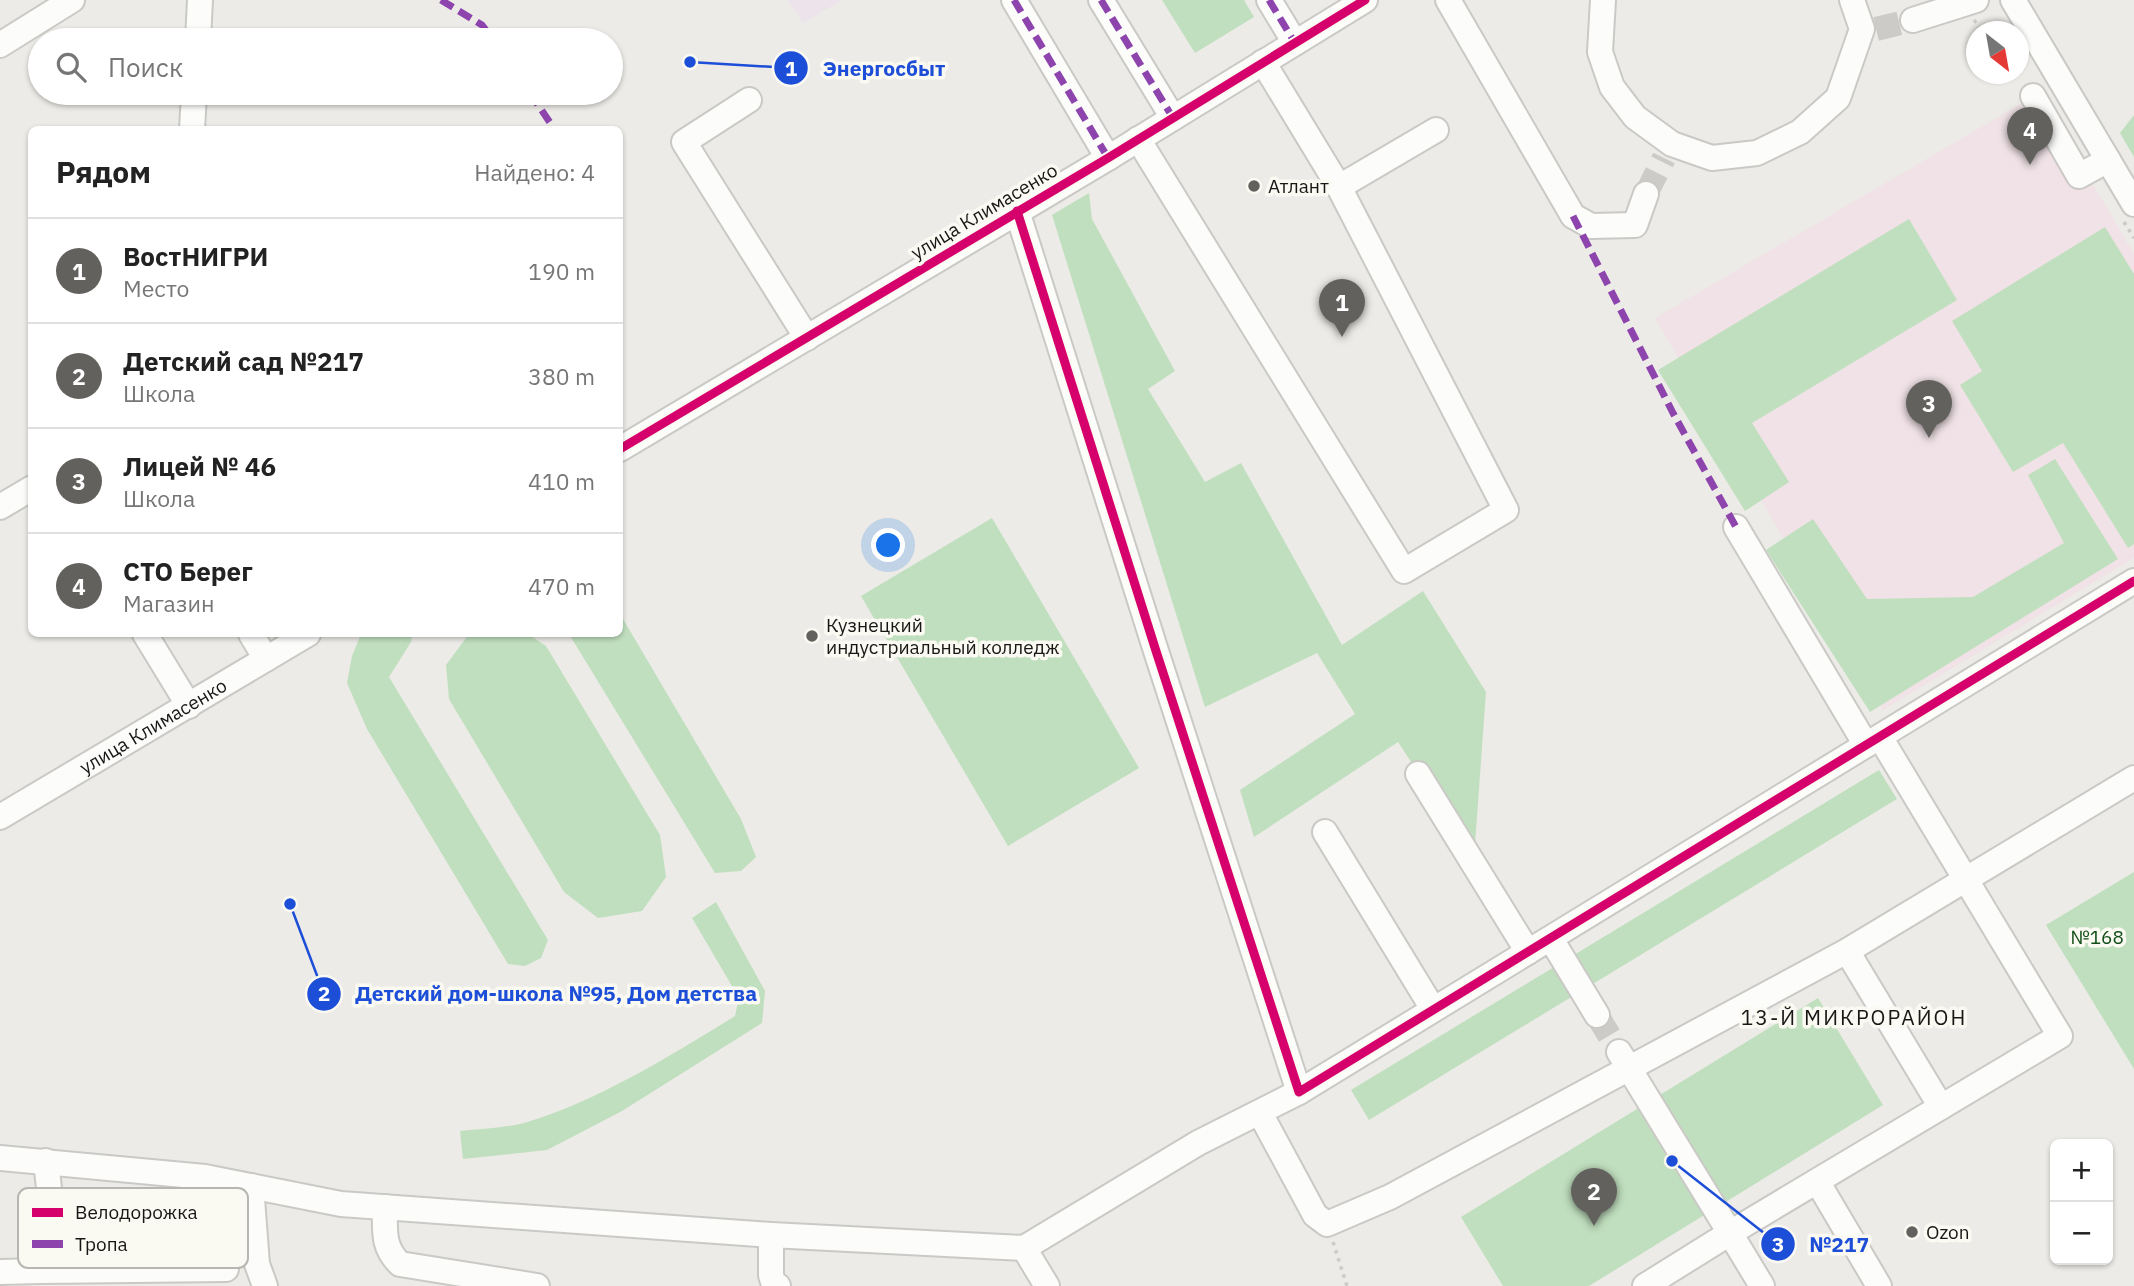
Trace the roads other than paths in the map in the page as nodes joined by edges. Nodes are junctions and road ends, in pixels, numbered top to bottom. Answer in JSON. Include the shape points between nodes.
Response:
{"nodes":[{"id":1,"x":72,"y":0,"type":"edge"},
{"id":2,"x":200,"y":0,"type":"edge"},
{"id":3,"x":1014,"y":0,"type":"edge"},
{"id":4,"x":1101,"y":0,"type":"edge"},
{"id":5,"x":1269,"y":0,"type":"edge"},
{"id":6,"x":1365,"y":0,"type":"edge"},
{"id":7,"x":1448,"y":0,"type":"edge"},
{"id":8,"x":1603,"y":0,"type":"edge"},
{"id":9,"x":1852,"y":0,"type":"edge"},
{"id":10,"x":1976,"y":0,"type":"edge"},
{"id":11,"x":2013,"y":0,"type":"edge"},
{"id":12,"x":1913,"y":20,"type":"tunnel mouth"},
{"id":13,"x":199,"y":28,"type":"edge"},
{"id":14,"x":1294,"y":43,"type":"junction"},
{"id":15,"x":0,"y":45,"type":"edge"},
{"id":16,"x":1263,"y":62,"type":"junction"},
{"id":17,"x":2033,"y":96,"type":"dead end"},
{"id":18,"x":749,"y":100,"type":"dead end"},
{"id":19,"x":193,"y":105,"type":"edge"},
{"id":20,"x":1172,"y":118,"type":"junction"},
{"id":21,"x":192,"y":126,"type":"edge"},
{"id":22,"x":1436,"y":130,"type":"dead end"},
{"id":23,"x":1138,"y":139,"type":"junction"},
{"id":24,"x":1108,"y":158,"type":"junction"},
{"id":25,"x":2108,"y":160,"type":"junction"},
{"id":26,"x":1339,"y":187,"type":"junction"},
{"id":27,"x":1646,"y":194,"type":"tunnel mouth"},
{"id":28,"x":2134,"y":204,"type":"edge"},
{"id":29,"x":1017,"y":211,"type":"junction"},
{"id":30,"x":807,"y":338,"type":"junction"},
{"id":31,"x":623,"y":447,"type":"edge"},
{"id":32,"x":28,"y":490,"type":"edge"},
{"id":33,"x":0,"y":507,"type":"edge"},
{"id":34,"x":1736,"y":527,"type":"dead end"},
{"id":35,"x":2134,"y":581,"type":"edge"},
{"id":36,"x":147,"y":637,"type":"edge"},
{"id":37,"x":253,"y":637,"type":"edge"},
{"id":38,"x":303,"y":637,"type":"edge"},
{"id":39,"x":266,"y":659,"type":"junction"},
{"id":40,"x":189,"y":706,"type":"junction"},
{"id":41,"x":1873,"y":741,"type":"junction"},
{"id":42,"x":1418,"y":774,"type":"dead end"},
{"id":43,"x":2134,"y":779,"type":"edge"},
{"id":44,"x":0,"y":817,"type":"edge"},
{"id":45,"x":1325,"y":832,"type":"dead end"},
{"id":46,"x":1967,"y":878,"type":"junction"},
{"id":47,"x":1550,"y":939,"type":"junction"},
{"id":48,"x":1847,"y":951,"type":"junction"},
{"id":49,"x":1528,"y":952,"type":"junction"},
{"id":50,"x":1433,"y":1009,"type":"junction"},
{"id":51,"x":1597,"y":1015,"type":"tunnel mouth"},
{"id":52,"x":1623,"y":1060,"type":"junction"},
{"id":53,"x":1300,"y":1092,"type":"junction"},
{"id":54,"x":1941,"y":1107,"type":"junction"},
{"id":55,"x":1260,"y":1113,"type":"junction"},
{"id":56,"x":0,"y":1158,"type":"edge"},
{"id":57,"x":46,"y":1161,"type":"junction"},
{"id":58,"x":1817,"y":1181,"type":"junction"},
{"id":59,"x":251,"y":1186,"type":"junction"},
{"id":60,"x":49,"y":1188,"type":"edge"},
{"id":61,"x":385,"y":1207,"type":"junction"},
{"id":62,"x":1730,"y":1233,"type":"junction"},
{"id":63,"x":771,"y":1235,"type":"junction"},
{"id":64,"x":1024,"y":1248,"type":"junction"},
{"id":65,"x":41,"y":1268,"type":"edge"},
{"id":66,"x":226,"y":1269,"type":"dead end"},
{"id":67,"x":40,"y":1271,"type":"junction"},
{"id":68,"x":0,"y":1272,"type":"edge"},
{"id":69,"x":265,"y":1286,"type":"edge"},
{"id":70,"x":537,"y":1286,"type":"edge"},
{"id":71,"x":778,"y":1286,"type":"edge"},
{"id":72,"x":1047,"y":1286,"type":"edge"},
{"id":73,"x":1645,"y":1286,"type":"edge"},
{"id":74,"x":1762,"y":1286,"type":"edge"},
{"id":75,"x":1879,"y":1286,"type":"edge"}],
"edges":[{"from":1,"to":15,"type":"street"},
{"from":2,"to":13,"type":"street"},
{"from":3,"to":24,"type":"street"},
{"from":4,"to":20,"type":"street"},
{"from":5,"to":14,"type":"street"},
{"from":6,"to":14,"type":"street","name":"улица Климасенко"},
{"from":7,"to":27,"type":"street","via":[[1573,216],[1591,226],[1635,225]]},
{"from":8,"to":9,"type":"street","via":[[1600,52],[1612,88],[1668,151],[1712,158],[1757,153],[1800,132],[1838,98],[1869,29]]},
{"from":10,"to":12,"type":"street"},
{"from":11,"to":25,"type":"street"},
{"from":14,"to":16,"type":"street","name":"улица Климасенко"},
{"from":16,"to":20,"type":"street","name":"улица Климасенко"},
{"from":16,"to":26,"type":"street"},
{"from":17,"to":25,"type":"street","via":[[2079,176]]},
{"from":18,"to":30,"type":"street","via":[[684,142]]},
{"from":19,"to":21,"type":"street"},
{"from":20,"to":23,"type":"street","name":"улица Климасенко"},
{"from":22,"to":26,"type":"street"},
{"from":23,"to":24,"type":"street","name":"улица Климасенко"},
{"from":23,"to":26,"type":"street","via":[[1404,571],[1506,510]]},
{"from":24,"to":29,"type":"street","name":"улица Климасенко"},
{"from":25,"to":28,"type":"street"},
{"from":29,"to":30,"type":"street","name":"улица Климасенко"},
{"from":29,"to":53,"type":"street"},
{"from":30,"to":31,"type":"street","name":"улица Климасенко"},
{"from":32,"to":33,"type":"street"},
{"from":34,"to":41,"type":"street"},
{"from":35,"to":41,"type":"street"},
{"from":36,"to":40,"type":"street"},
{"from":37,"to":39,"type":"street"},
{"from":38,"to":39,"type":"street","name":"улица Климасенко"},
{"from":39,"to":40,"type":"street","name":"улица Климасенко"},
{"from":40,"to":44,"type":"street","name":"улица Климасенко"},
{"from":41,"to":46,"type":"street"},
{"from":41,"to":47,"type":"street"},
{"from":42,"to":49,"type":"street"},
{"from":43,"to":46,"type":"street"},
{"from":45,"to":50,"type":"street"},
{"from":46,"to":48,"type":"street"},
{"from":46,"to":54,"type":"street","via":[[2060,1036]]},
{"from":47,"to":49,"type":"street"},
{"from":47,"to":51,"type":"street"},
{"from":48,"to":52,"type":"street"},
{"from":48,"to":54,"type":"street"},
{"from":49,"to":50,"type":"street"},
{"from":50,"to":53,"type":"street"},
{"from":52,"to":55,"type":"street","via":[[1390,1197],[1327,1224],[1315,1215]]},
{"from":52,"to":62,"type":"street"},
{"from":53,"to":55,"type":"street"},
{"from":54,"to":58,"type":"street"},
{"from":55,"to":64,"type":"street","via":[[1198,1143]]},
{"from":56,"to":57,"type":"street"},
{"from":57,"to":59,"type":"street"},
{"from":57,"to":60,"type":"street"},
{"from":58,"to":62,"type":"street"},
{"from":58,"to":75,"type":"street"},
{"from":59,"to":61,"type":"street"},
{"from":59,"to":69,"type":"street","via":[[257,1264]]},
{"from":61,"to":63,"type":"street"},
{"from":61,"to":70,"type":"street","via":[[385,1240],[400,1264]]},
{"from":62,"to":73,"type":"street"},
{"from":62,"to":74,"type":"street"},
{"from":63,"to":64,"type":"street"},
{"from":63,"to":71,"type":"street","via":[[771,1275]]},
{"from":64,"to":72,"type":"street"},
{"from":65,"to":67,"type":"street"},
{"from":66,"to":67,"type":"street"},
{"from":67,"to":68,"type":"street"}]}
